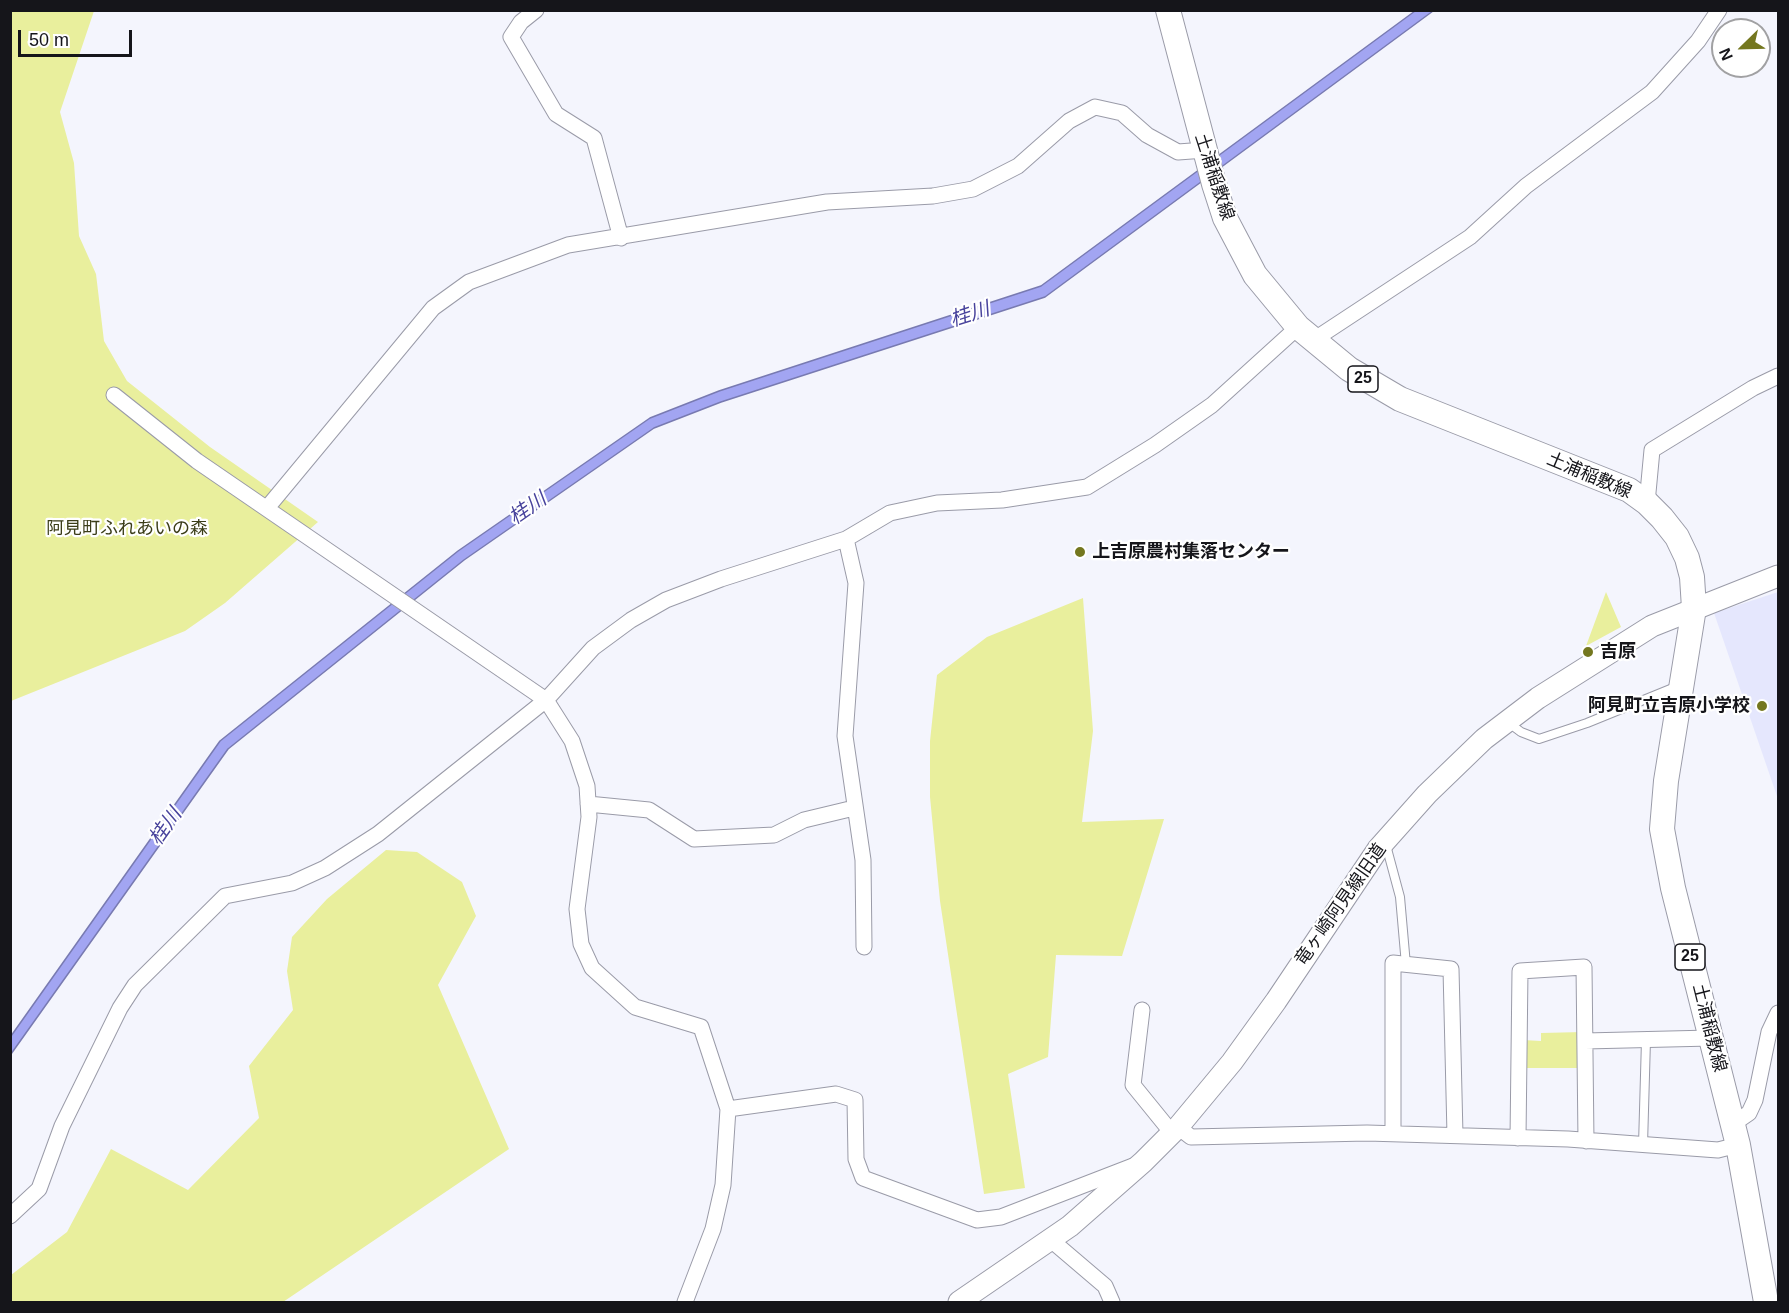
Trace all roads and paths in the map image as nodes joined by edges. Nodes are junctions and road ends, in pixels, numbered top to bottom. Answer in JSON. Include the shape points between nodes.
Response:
{"nodes":[{"id":1,"x":536,"y":10,"type":"edge"},
{"id":2,"x":1168,"y":10,"type":"edge"},
{"id":3,"x":1719,"y":10,"type":"edge"},
{"id":4,"x":1204,"y":150,"type":"junction"},
{"id":5,"x":621,"y":238,"type":"junction"},
{"id":6,"x":1305,"y":334,"type":"junction"},
{"id":7,"x":1779,"y":376,"type":"edge"},
{"id":8,"x":114,"y":395,"type":"dead end"},
{"id":9,"x":1647,"y":503,"type":"junction"},
{"id":10,"x":267,"y":508,"type":"junction"},
{"id":11,"x":846,"y":539,"type":"junction"},
{"id":12,"x":1779,"y":576,"type":"edge"},
{"id":13,"x":1694,"y":608,"type":"junction"},
{"id":14,"x":1684,"y":683,"type":"junction"},
{"id":15,"x":546,"y":700,"type":"junction"},
{"id":16,"x":1506,"y":720,"type":"junction"},
{"id":17,"x":588,"y":804,"type":"junction"},
{"id":18,"x":854,"y":808,"type":"junction"},
{"id":19,"x":1385,"y":841,"type":"junction"},
{"id":20,"x":864,"y":947,"type":"dead end"},
{"id":21,"x":1406,"y":965,"type":"junction"},
{"id":22,"x":1142,"y":1010,"type":"dead end"},
{"id":23,"x":1779,"y":1013,"type":"edge"},
{"id":24,"x":1711,"y":1038,"type":"junction"},
{"id":25,"x":1646,"y":1040,"type":"junction"},
{"id":26,"x":1585,"y":1041,"type":"junction"},
{"id":27,"x":728,"y":1109,"type":"junction"},
{"id":28,"x":1175,"y":1130,"type":"junction"},
{"id":29,"x":1393,"y":1133,"type":"junction"},
{"id":30,"x":1455,"y":1135,"type":"junction"},
{"id":31,"x":1736,"y":1135,"type":"junction"},
{"id":32,"x":1518,"y":1138,"type":"junction"},
{"id":33,"x":1586,"y":1141,"type":"junction"},
{"id":34,"x":1643,"y":1145,"type":"junction"},
{"id":35,"x":1143,"y":1162,"type":"junction"},
{"id":36,"x":10,"y":1216,"type":"edge"},
{"id":37,"x":1051,"y":1240,"type":"junction"},
{"id":38,"x":685,"y":1302,"type":"edge"},
{"id":39,"x":959,"y":1302,"type":"edge"},
{"id":40,"x":1112,"y":1302,"type":"edge"},
{"id":41,"x":1766,"y":1302,"type":"edge"}],
"edges":[{"from":1,"to":5,"type":"street","via":[[511,37],[556,114],[594,138]]},
{"from":2,"to":4,"type":"main road","name":"土浦稲敷線","number":"25"},
{"from":3,"to":6,"type":"street","via":[[1698,41],[1652,92],[1526,186],[1470,237]]},
{"from":4,"to":5,"type":"street","via":[[1178,152],[1148,135],[1122,113],[1095,107],[1069,121],[1018,166],[973,189],[933,196],[827,202]]},
{"from":4,"to":6,"type":"main road","name":"土浦稲敷線","number":"25","via":[[1241,250],[1255,275]]},
{"from":5,"to":10,"type":"street","via":[[568,245],[515,264],[469,282],[433,308]]},
{"from":6,"to":9,"type":"main road","name":"土浦稲敷線","number":"25","via":[[1365,380],[1400,399],[1597,476]]},
{"from":6,"to":11,"type":"street","via":[[1212,405],[1087,487],[1002,500],[936,503],[890,513]]},
{"from":7,"to":9,"type":"street","via":[[1652,450]]},
{"from":8,"to":10,"type":"street","via":[[197,461]]},
{"from":9,"to":13,"type":"main road","name":"土浦稲敷線","number":"25","via":[[1677,537],[1687,558]]},
{"from":10,"to":15,"type":"street"},
{"from":11,"to":15,"type":"street","via":[[666,600],[594,648]]},
{"from":11,"to":18,"type":"street","via":[[856,583],[845,736]]},
{"from":12,"to":13,"type":"street","name":"竜ヶ崎阿見線旧道"},
{"from":13,"to":14,"type":"main road","name":"土浦稲敷線","number":"25"},
{"from":13,"to":16,"type":"street","name":"竜ヶ崎阿見線旧道","via":[[1634,637]]},
{"from":14,"to":16,"type":"lane","via":[[1539,739]]},
{"from":14,"to":24,"type":"main road","name":"土浦稲敷線","number":"25","via":[[1666,781],[1662,829]]},
{"from":15,"to":17,"type":"street","via":[[572,741],[587,786]]},
{"from":15,"to":36,"type":"street","via":[[378,834],[326,868],[292,883],[225,896],[135,985],[62,1126],[39,1189]]},
{"from":16,"to":19,"type":"street","name":"竜ヶ崎阿見線旧道","via":[[1451,770]]},
{"from":17,"to":18,"type":"street","via":[[649,810],[694,839],[774,835],[804,820]]},
{"from":17,"to":27,"type":"street","via":[[577,909],[581,944],[591,968],[635,1007],[701,1027]]},
{"from":18,"to":20,"type":"street","via":[[863,860]]},
{"from":19,"to":21,"type":"lane","via":[[1400,897]]},
{"from":19,"to":28,"type":"street","name":"竜ヶ崎阿見線旧道","via":[[1270,1010]]},
{"from":21,"to":29,"type":"street","via":[[1393,963]]},
{"from":21,"to":30,"type":"street","via":[[1451,969]]},
{"from":22,"to":28,"type":"street","via":[[1133,1085]]},
{"from":23,"to":31,"type":"street","via":[[1769,1032],[1755,1100]]},
{"from":24,"to":25,"type":"street"},
{"from":24,"to":31,"type":"main road","name":"土浦稲敷線","number":"25"},
{"from":25,"to":26,"type":"street"},
{"from":25,"to":34,"type":"lane"},
{"from":26,"to":32,"type":"street","via":[[1584,967],[1520,971]]},
{"from":26,"to":33,"type":"street"},
{"from":27,"to":35,"type":"street","via":[[836,1094],[855,1100],[856,1159],[863,1178],[977,1220],[1001,1216]]},
{"from":27,"to":38,"type":"street","via":[[723,1185],[713,1229]]},
{"from":28,"to":29,"type":"street","via":[[1191,1137]]},
{"from":28,"to":35,"type":"street","name":"竜ヶ崎阿見線旧道"},
{"from":29,"to":30,"type":"street"},
{"from":30,"to":32,"type":"street"},
{"from":31,"to":34,"type":"street","via":[[1718,1150]]},
{"from":31,"to":41,"type":"main road","name":"土浦稲敷線","number":"25"},
{"from":32,"to":33,"type":"street"},
{"from":33,"to":34,"type":"street"},
{"from":35,"to":37,"type":"street","name":"竜ヶ崎阿見線旧道"},
{"from":37,"to":39,"type":"street","name":"竜ヶ崎阿見線旧道"},
{"from":37,"to":40,"type":"street","via":[[1105,1286]]}]}
